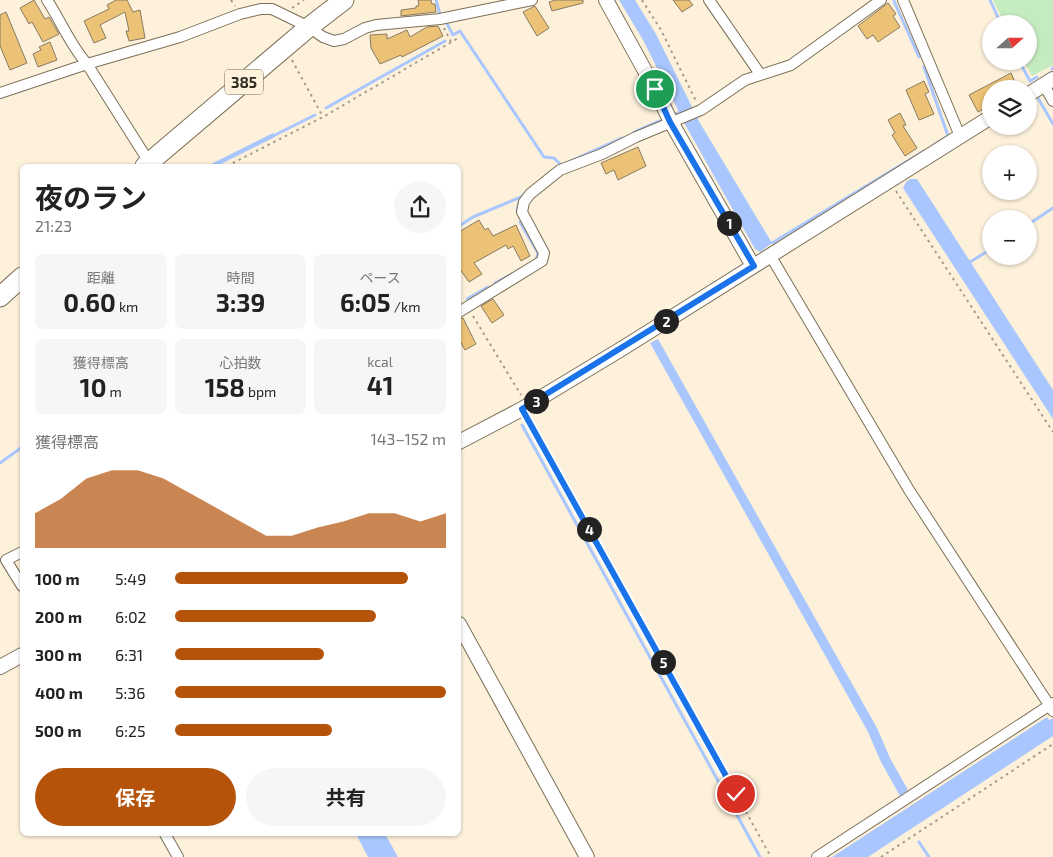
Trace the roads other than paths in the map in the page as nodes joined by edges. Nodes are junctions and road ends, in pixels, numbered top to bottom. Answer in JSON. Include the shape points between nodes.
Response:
{"nodes":[{"id":1,"x":47,"y":0,"type":"edge"},
{"id":2,"x":344,"y":0,"type":"edge"},
{"id":3,"x":532,"y":0,"type":"edge"},
{"id":4,"x":606,"y":0,"type":"edge"},
{"id":5,"x":709,"y":0,"type":"edge"},
{"id":6,"x":881,"y":0,"type":"edge"},
{"id":7,"x":902,"y":0,"type":"edge"},
{"id":8,"x":309,"y":27,"type":"junction"},
{"id":9,"x":87,"y":64,"type":"junction"},
{"id":10,"x":760,"y":74,"type":"junction"},
{"id":11,"x":1048,"y":82,"type":"edge"},
{"id":12,"x":1037,"y":89,"type":"edge"},
{"id":13,"x":0,"y":93,"type":"edge"},
{"id":14,"x":1053,"y":101,"type":"edge"},
{"id":15,"x":674,"y":121,"type":"junction"},
{"id":16,"x":982,"y":123,"type":"edge"},
{"id":17,"x":960,"y":136,"type":"junction"},
{"id":18,"x":147,"y":164,"type":"edge"},
{"id":19,"x":770,"y":255,"type":"junction"},
{"id":20,"x":754,"y":266,"type":"junction"},
{"id":21,"x":20,"y":279,"type":"edge"},
{"id":22,"x":0,"y":297,"type":"edge"},
{"id":23,"x":463,"y":310,"type":"edge"},
{"id":24,"x":461,"y":441,"type":"edge"},
{"id":25,"x":0,"y":551,"type":"edge"},
{"id":26,"x":20,"y":553,"type":"edge"},
{"id":27,"x":6,"y":560,"type":"junction"},
{"id":28,"x":20,"y":583,"type":"edge"},
{"id":29,"x":461,"y":628,"type":"edge"},
{"id":30,"x":20,"y":656,"type":"edge"},
{"id":31,"x":0,"y":667,"type":"edge"},
{"id":32,"x":1052,"y":707,"type":"edge"},
{"id":33,"x":167,"y":836,"type":"edge"},
{"id":34,"x":178,"y":857,"type":"edge"},
{"id":35,"x":587,"y":857,"type":"edge"},
{"id":36,"x":816,"y":857,"type":"edge"}],
"edges":[{"from":1,"to":9,"type":"street"},
{"from":2,"to":8,"type":"highway","number":"385"},
{"from":3,"to":8,"type":"street","via":[[440,19],[376,25],[344,40],[323,37]]},
{"from":4,"to":15,"type":"street"},
{"from":5,"to":10,"type":"street"},
{"from":6,"to":10,"type":"street","via":[[792,65]]},
{"from":7,"to":17,"type":"street"},
{"from":8,"to":9,"type":"street","via":[[272,9],[261,9]]},
{"from":8,"to":18,"type":"highway","number":"385"},
{"from":9,"to":13,"type":"street"},
{"from":9,"to":18,"type":"street"},
{"from":10,"to":15,"type":"street"},
{"from":11,"to":12,"type":"street"},
{"from":11,"to":14,"type":"street"},
{"from":15,"to":20,"type":"street"},
{"from":15,"to":23,"type":"street","via":[[560,170],[530,194],[522,212],[544,253],[542,262]]},
{"from":16,"to":17,"type":"street"},
{"from":17,"to":19,"type":"street"},
{"from":19,"to":20,"type":"street"},
{"from":19,"to":32,"type":"street","via":[[909,490]]},
{"from":20,"to":24,"type":"street","via":[[522,409]]},
{"from":21,"to":22,"type":"highway"},
{"from":25,"to":27,"type":"street"},
{"from":26,"to":27,"type":"street"},
{"from":27,"to":28,"type":"street"},
{"from":29,"to":35,"type":"street"},
{"from":30,"to":31,"type":"street"},
{"from":32,"to":36,"type":"street"},
{"from":33,"to":34,"type":"street"}]}
